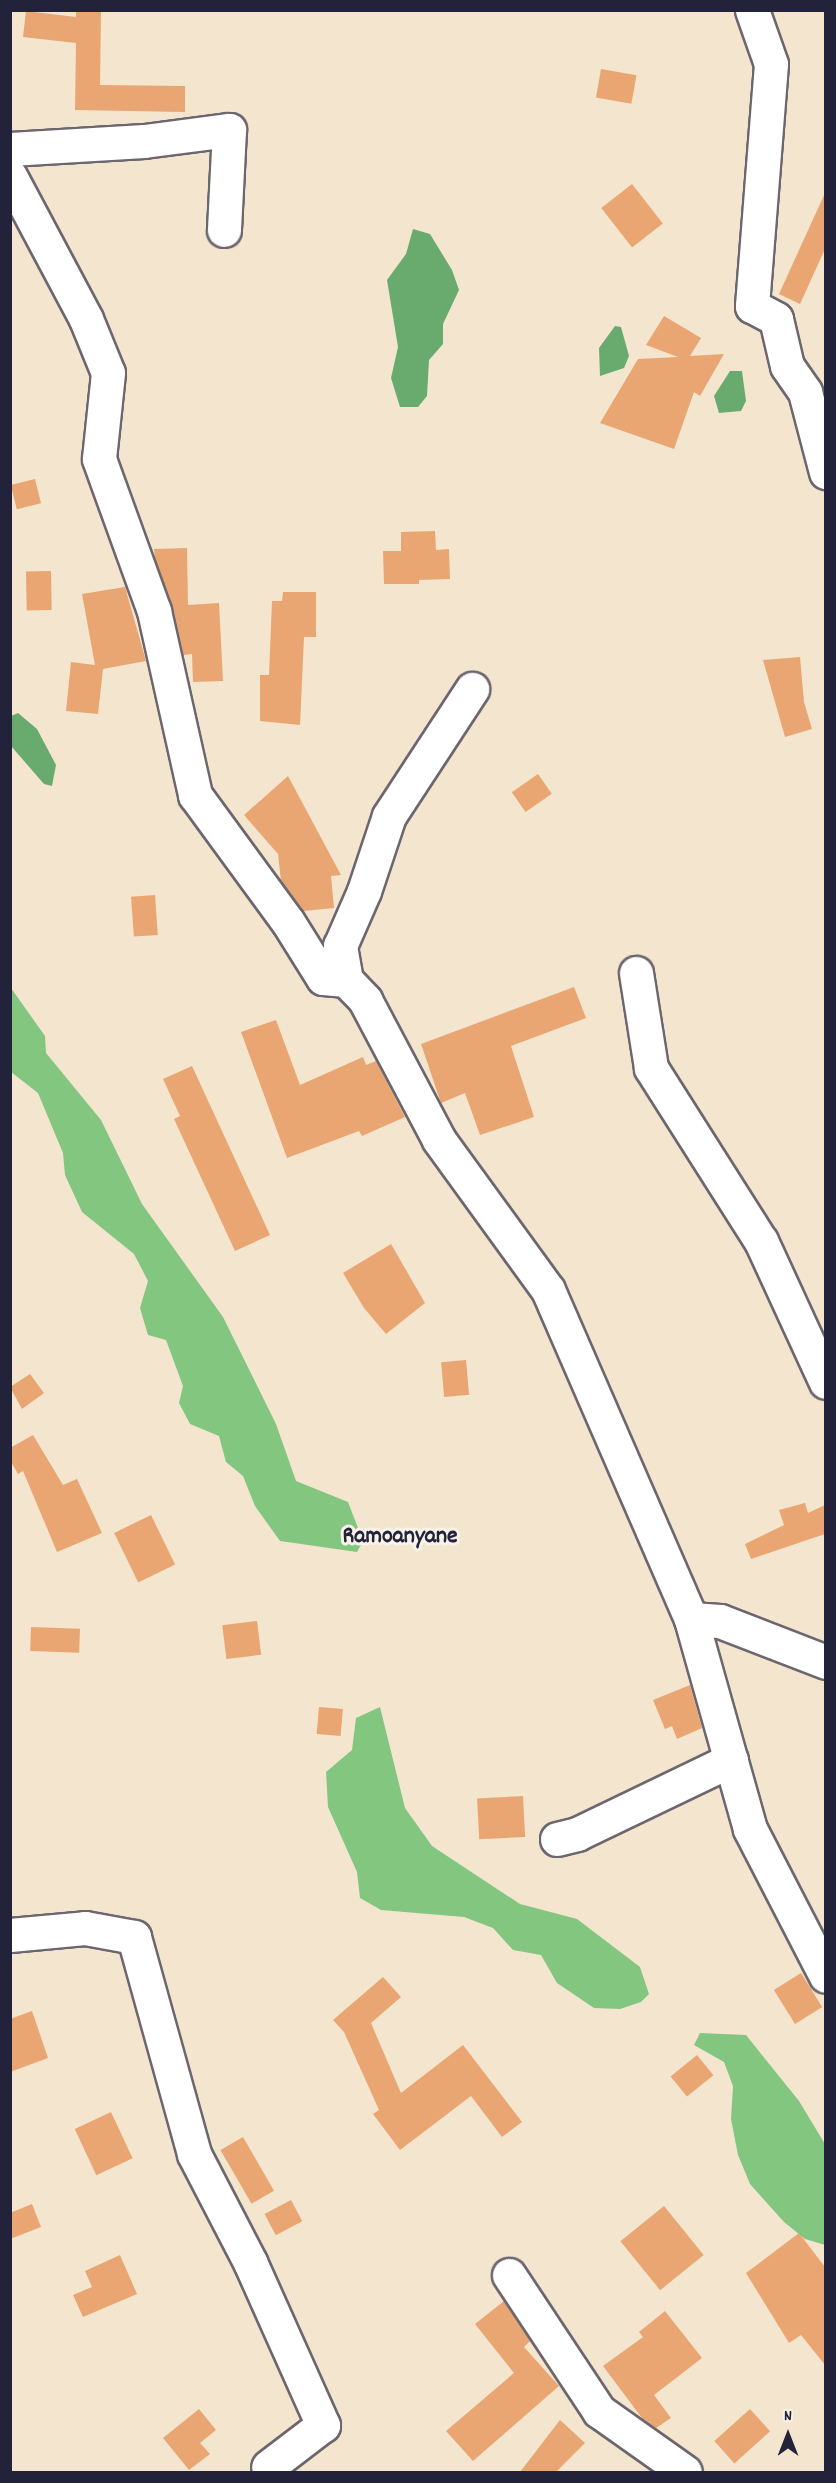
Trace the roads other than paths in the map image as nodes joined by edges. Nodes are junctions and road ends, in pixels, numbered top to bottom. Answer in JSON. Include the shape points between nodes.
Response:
{"nodes":[{"id":1,"x":752,"y":10,"type":"edge"},
{"id":2,"x":10,"y":149,"type":"edge"},
{"id":3,"x":10,"y":176,"type":"edge"},
{"id":4,"x":224,"y":230,"type":"dead end"},
{"id":5,"x":825,"y":472,"type":"edge"},
{"id":6,"x":472,"y":689,"type":"dead end"},
{"id":7,"x":636,"y":973,"type":"dead end"},
{"id":8,"x":346,"y":980,"type":"junction"},
{"id":9,"x":825,"y":1382,"type":"edge"},
{"id":10,"x":691,"y":1618,"type":"junction"},
{"id":11,"x":825,"y":1662,"type":"edge"},
{"id":12,"x":730,"y":1760,"type":"junction"},
{"id":13,"x":557,"y":1839,"type":"dead end"},
{"id":14,"x":10,"y":1935,"type":"edge"},
{"id":15,"x":825,"y":1976,"type":"edge"},
{"id":16,"x":509,"y":2275,"type":"dead end"},
{"id":17,"x":268,"y":2471,"type":"edge"},
{"id":18,"x":684,"y":2472,"type":"edge"}],
"edges":[{"from":1,"to":5,"type":"street","via":[[771,64],[752,306],[776,319],[787,366],[805,392]]},
{"from":2,"to":4,"type":"street","via":[[144,141],[229,130]]},
{"from":3,"to":8,"type":"street","via":[[86,319],[108,373],[99,459],[154,611],[195,795],[288,922],[323,978]]},
{"from":6,"to":8,"type":"street","via":[[389,816],[364,891],[340,946]]},
{"from":7,"to":9,"type":"street","via":[[651,1068],[761,1241]]},
{"from":8,"to":10,"type":"street","via":[[365,1000],[439,1140],[548,1290]]},
{"from":10,"to":11,"type":"street","via":[[720,1621]]},
{"from":10,"to":12,"type":"street"},
{"from":12,"to":13,"type":"street","via":[[577,1834]]},
{"from":12,"to":15,"type":"street","via":[[750,1829]]},
{"from":14,"to":17,"type":"street","via":[[85,1928],[134,1937],[194,2154],[250,2262],[323,2425]]},
{"from":16,"to":18,"type":"street","via":[[599,2411]]}]}
